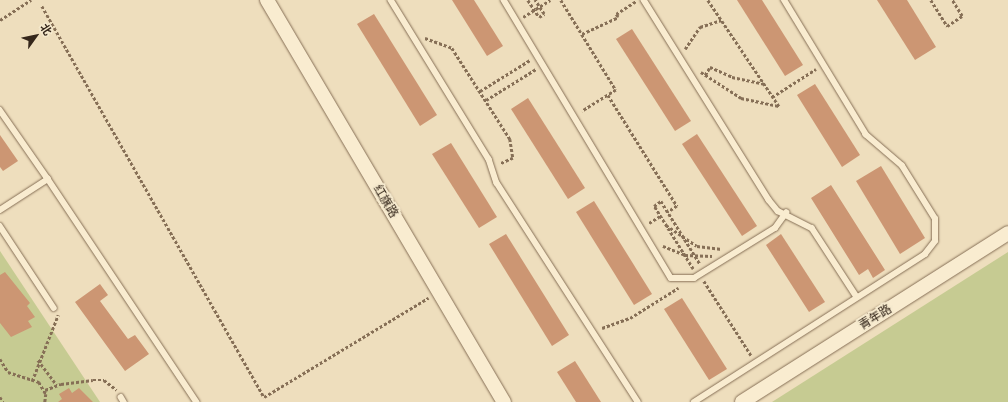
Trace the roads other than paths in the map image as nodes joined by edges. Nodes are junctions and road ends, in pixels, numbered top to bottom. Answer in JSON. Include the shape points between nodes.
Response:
{"nodes":[{"id":1,"x":267,"y":0,"type":"edge"},
{"id":2,"x":391,"y":0,"type":"edge"},
{"id":3,"x":504,"y":0,"type":"edge"},
{"id":4,"x":644,"y":0,"type":"edge"},
{"id":5,"x":784,"y":0,"type":"edge"},
{"id":6,"x":0,"y":110,"type":"edge"},
{"id":7,"x":48,"y":179,"type":"junction"},
{"id":8,"x":1,"y":207,"type":"edge"},
{"id":9,"x":786,"y":213,"type":"junction"},
{"id":10,"x":0,"y":226,"type":"edge"},
{"id":11,"x":1008,"y":233,"type":"edge"},
{"id":12,"x":857,"y":297,"type":"junction"},
{"id":13,"x":54,"y":308,"type":"road end"},
{"id":14,"x":121,"y":397,"type":"road end"},
{"id":15,"x":124,"y":402,"type":"edge"},
{"id":16,"x":197,"y":402,"type":"edge"},
{"id":17,"x":504,"y":402,"type":"edge"},
{"id":18,"x":638,"y":402,"type":"edge"},
{"id":19,"x":694,"y":402,"type":"edge"},
{"id":20,"x":742,"y":402,"type":"edge"}],
"edges":[{"from":1,"to":17,"type":"street","name":"红旗路"},
{"from":2,"to":18,"type":"lane","via":[[491,165],[497,183]]},
{"from":3,"to":9,"type":"lane","via":[[672,278],[699,275],[774,228]]},
{"from":4,"to":9,"type":"lane","via":[[769,200],[778,211]]},
{"from":5,"to":12,"type":"lane","via":[[866,136],[902,166],[934,219],[937,230],[932,249]]},
{"from":6,"to":7,"type":"lane"},
{"from":7,"to":8,"type":"lane"},
{"from":7,"to":16,"type":"lane"},
{"from":9,"to":12,"type":"lane","via":[[812,228]]},
{"from":10,"to":13,"type":"lane"},
{"from":11,"to":20,"type":"street","name":"青年路"},
{"from":12,"to":19,"type":"lane"},
{"from":14,"to":15,"type":"lane"}]}
